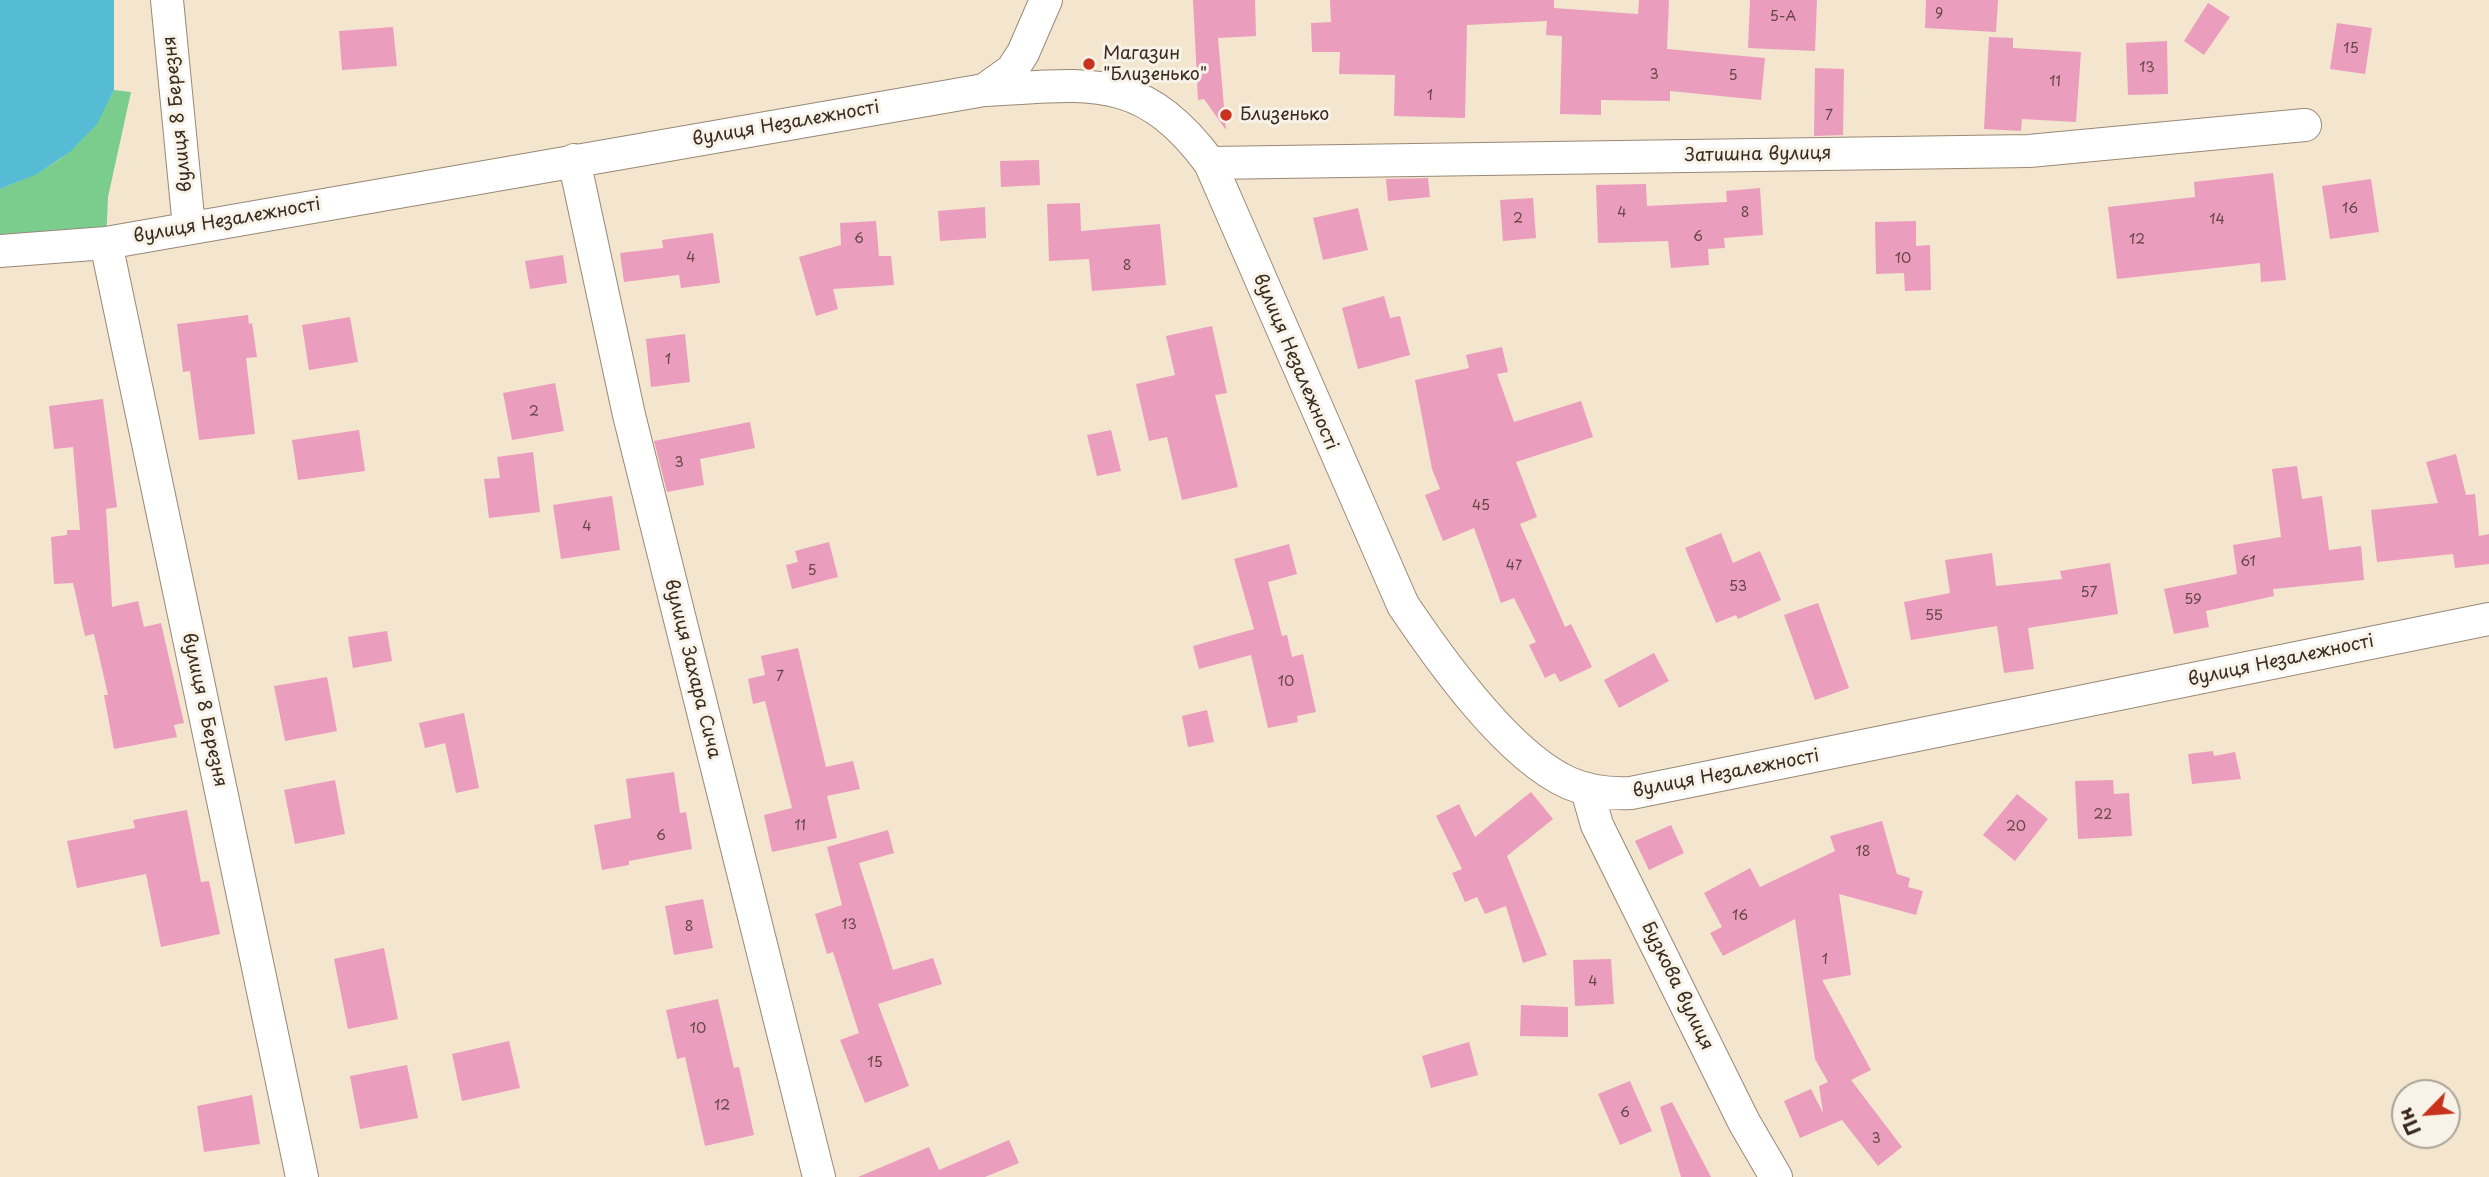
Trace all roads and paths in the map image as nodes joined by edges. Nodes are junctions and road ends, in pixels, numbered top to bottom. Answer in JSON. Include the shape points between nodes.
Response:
{"nodes":[{"id":1,"x":167,"y":0,"type":"edge"},
{"id":2,"x":1046,"y":0,"type":"edge"},
{"id":3,"x":984,"y":90,"type":"junction"},
{"id":4,"x":2305,"y":125,"type":"dead end"},
{"id":5,"x":574,"y":160,"type":"junction"},
{"id":6,"x":1210,"y":163,"type":"junction"},
{"id":7,"x":189,"y":227,"type":"junction"},
{"id":8,"x":106,"y":243,"type":"junction"},
{"id":9,"x":9,"y":252,"type":"edge"},
{"id":10,"x":2489,"y":619,"type":"edge"},
{"id":11,"x":1587,"y":790,"type":"junction"},
{"id":12,"x":302,"y":1177,"type":"edge"},
{"id":13,"x":819,"y":1177,"type":"edge"},
{"id":14,"x":1776,"y":1177,"type":"edge"}],
"edges":[{"from":1,"to":7,"type":"street","name":"вулиця 8 Березня"},
{"from":2,"to":3,"type":"street","via":[[1012,70]]},
{"from":3,"to":5,"type":"street","name":"вулиця Незалежності"},
{"from":3,"to":6,"type":"street","name":"вулиця Незалежності","via":[[1082,85],[1128,93],[1151,103],[1172,120]]},
{"from":4,"to":6,"type":"street","name":"Затишна вулиця","via":[[2029,151]]},
{"from":5,"to":7,"type":"street","name":"вулиця Незалежності"},
{"from":5,"to":13,"type":"street","name":"вулиця Захара Сича","via":[[629,415]]},
{"from":6,"to":11,"type":"street","name":"вулиця Незалежності","via":[[1403,605],[1515,744],[1550,773]]},
{"from":7,"to":8,"type":"street","name":"вулиця Незалежності"},
{"from":8,"to":9,"type":"street","name":"вулиця Незалежності"},
{"from":8,"to":12,"type":"street","name":"вулиця 8 Березня"},
{"from":10,"to":11,"type":"street","name":"вулиця Незалежності","via":[[1632,793]]},
{"from":11,"to":14,"type":"street","name":"Бузкова вулиця","via":[[1597,825],[1744,1122]]}]}
